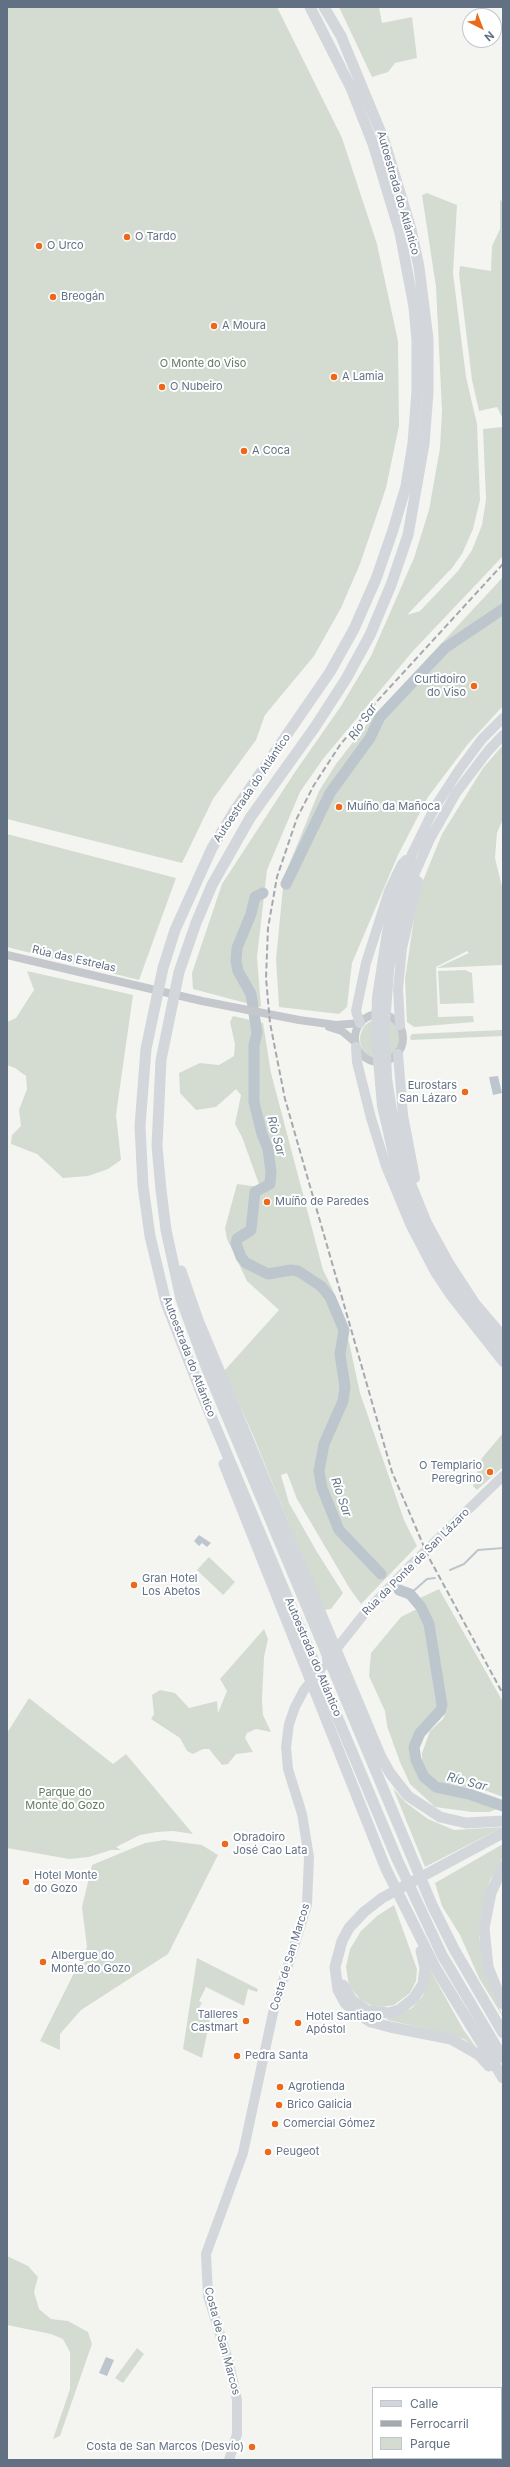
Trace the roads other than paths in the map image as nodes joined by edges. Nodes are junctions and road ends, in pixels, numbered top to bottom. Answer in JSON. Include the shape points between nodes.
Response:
{"nodes":[{"id":1,"x":310,"y":7,"type":"edge"},
{"id":2,"x":324,"y":7,"type":"edge"},
{"id":3,"x":329,"y":7,"type":"edge"},
{"id":4,"x":341,"y":36,"type":"junction"},
{"id":5,"x":503,"y":718,"type":"edge"},
{"id":6,"x":503,"y":735,"type":"edge"},
{"id":7,"x":430,"y":839,"type":"junction"},
{"id":8,"x":412,"y":854,"type":"junction"},
{"id":9,"x":7,"y":955,"type":"edge"},
{"id":10,"x":382,"y":999,"type":"junction"},
{"id":11,"x":317,"y":1023,"type":"junction"},
{"id":12,"x":360,"y":1023,"type":"junction"},
{"id":13,"x":400,"y":1025,"type":"junction"},
{"id":14,"x":356,"y":1044,"type":"junction"},
{"id":15,"x":398,"y":1054,"type":"junction"},
{"id":16,"x":383,"y":1079,"type":"junction"},
{"id":17,"x":398,"y":1176,"type":"junction"},
{"id":18,"x":413,"y":1190,"type":"junction"},
{"id":19,"x":399,"y":1196,"type":"junction"},
{"id":20,"x":166,"y":1230,"type":"junction"},
{"id":21,"x":459,"y":1281,"type":"junction"},
{"id":22,"x":503,"y":1326,"type":"edge"},
{"id":23,"x":503,"y":1336,"type":"edge"},
{"id":24,"x":503,"y":1350,"type":"edge"},
{"id":25,"x":503,"y":1362,"type":"edge"},
{"id":26,"x":203,"y":1397,"type":"junction"},
{"id":27,"x":503,"y":1476,"type":"edge"},
{"id":28,"x":304,"y":1690,"type":"joint"},
{"id":29,"x":503,"y":1821,"type":"edge"},
{"id":30,"x":503,"y":1833,"type":"edge"},
{"id":31,"x":503,"y":1840,"type":"edge"},
{"id":32,"x":503,"y":1866,"type":"edge"},
{"id":33,"x":447,"y":1868,"type":"junction"},
{"id":34,"x":384,"y":1900,"type":"junction"},
{"id":35,"x":410,"y":1920,"type":"junction"},
{"id":36,"x":503,"y":2004,"type":"edge"},
{"id":37,"x":503,"y":2033,"type":"edge"},
{"id":38,"x":503,"y":2058,"type":"edge"},
{"id":39,"x":503,"y":2078,"type":"edge"},
{"id":40,"x":503,"y":2083,"type":"edge"},
{"id":41,"x":217,"y":2223,"type":"junction"},
{"id":42,"x":235,"y":2456,"type":"edge"}],
"edges":[{"from":1,"to":26,"type":"highway","name":"Autoestrada do Atlántico","via":[[351,88],[373,144],[400,233],[414,307],[417,391],[406,486],[376,579],[354,629],[330,672],[235,810],[212,848],[181,916],[162,968],[152,1014],[146,1049],[140,1126],[143,1186],[150,1236],[166,1303]]},
{"from":2,"to":4,"type":"highway","name":"Autoestrada do Atlántico"},
{"from":3,"to":4,"type":"highway"},
{"from":4,"to":20,"type":"highway","name":"Autoestrada do Atlántico","via":[[384,140],[419,267],[428,338],[428,393],[424,444],[408,535],[370,635],[315,727],[246,824],[212,885],[179,972],[162,1060],[158,1114],[159,1170]]},
{"from":5,"to":8,"type":"main road","via":[[482,739],[459,770],[435,807]]},
{"from":6,"to":7,"type":"main road","via":[[456,793]]},
{"from":7,"to":10,"type":"main road","via":[[402,909]]},
{"from":7,"to":13,"type":"main road","via":[[402,948],[398,989]]},
{"from":8,"to":10,"type":"main road","via":[[387,932]]},
{"from":8,"to":12,"type":"main road","via":[[402,864],[389,891],[366,963],[356,1011]]},
{"from":9,"to":11,"type":"street","name":"Rúa das Estrelas"},
{"from":10,"to":16,"type":"main road","via":[[376,1036]]},
{"from":11,"to":12,"type":"street"},
{"from":11,"to":14,"type":"street","via":[[342,1032]]},
{"from":12,"to":13,"type":"street","via":[[380,1013],[391,1017]]},
{"from":12,"to":14,"type":"street","via":[[356,1030]]},
{"from":13,"to":15,"type":"street","via":[[404,1036]]},
{"from":14,"to":15,"type":"street","via":[[360,1053],[372,1062],[386,1062]]},
{"from":14,"to":19,"type":"main road","via":[[357,1062],[371,1118],[386,1166]]},
{"from":15,"to":18,"type":"main road","via":[[403,1115],[415,1178]]},
{"from":16,"to":17,"type":"main road","via":[[382,1106]]},
{"from":16,"to":18,"type":"main road"},
{"from":17,"to":19,"type":"main road"},
{"from":17,"to":24,"type":"main road","via":[[433,1254],[468,1308]]},
{"from":18,"to":21,"type":"main road","via":[[440,1248]]},
{"from":19,"to":25,"type":"main road","via":[[435,1272],[466,1318]]},
{"from":20,"to":29,"type":"highway","via":[[173,1239],[198,1320],[375,1744],[390,1773],[408,1796],[440,1816],[466,1823]]},
{"from":20,"to":37,"type":"highway","name":"Autoestrada do Atlántico","via":[[188,1320],[300,1593],[432,1905],[454,1949]]},
{"from":21,"to":22,"type":"main road","via":[[466,1282]]},
{"from":21,"to":23,"type":"main road"},
{"from":26,"to":35,"type":"highway","via":[[203,1411],[255,1544],[384,1863]]},
{"from":26,"to":38,"type":"highway","name":"Autoestrada do Atlántico","via":[[397,1859],[442,1955]]},
{"from":27,"to":28,"type":"main road","name":"Rúa da Ponte de San Lázaro","via":[[364,1614]]},
{"from":28,"to":41,"type":"main road","name":"Costa de San Marcos","via":[[294,1707],[286,1747],[288,1769],[306,1837],[310,1879],[307,1905],[274,2013],[243,2153]]},
{"from":30,"to":33,"type":"highway"},
{"from":31,"to":33,"type":"highway"},
{"from":32,"to":36,"type":"highway","via":[[487,1908],[484,1936],[488,1967]]},
{"from":33,"to":34,"type":"highway"},
{"from":34,"to":35,"type":"highway","via":[[353,1932],[340,1966],[344,1989],[352,2000],[368,2011],[389,2013],[399,2010],[414,1998],[423,1984],[424,1959],[409,1927]]},
{"from":34,"to":40,"type":"highway","via":[[364,1912],[349,1928],[337,1953],[335,1979],[345,2003],[371,2022],[441,2036],[464,2045],[479,2055]]},
{"from":35,"to":39,"type":"highway","via":[[456,2004]]},
{"from":41,"to":42,"type":"main road","name":"Costa de San Marcos","via":[[212,2263],[213,2287],[243,2391],[244,2417]]},
{"from":41,"to":42,"type":"main road","name":"Costa de San Marcos","via":[[206,2254],[207,2289],[235,2388],[238,2440]]}]}
